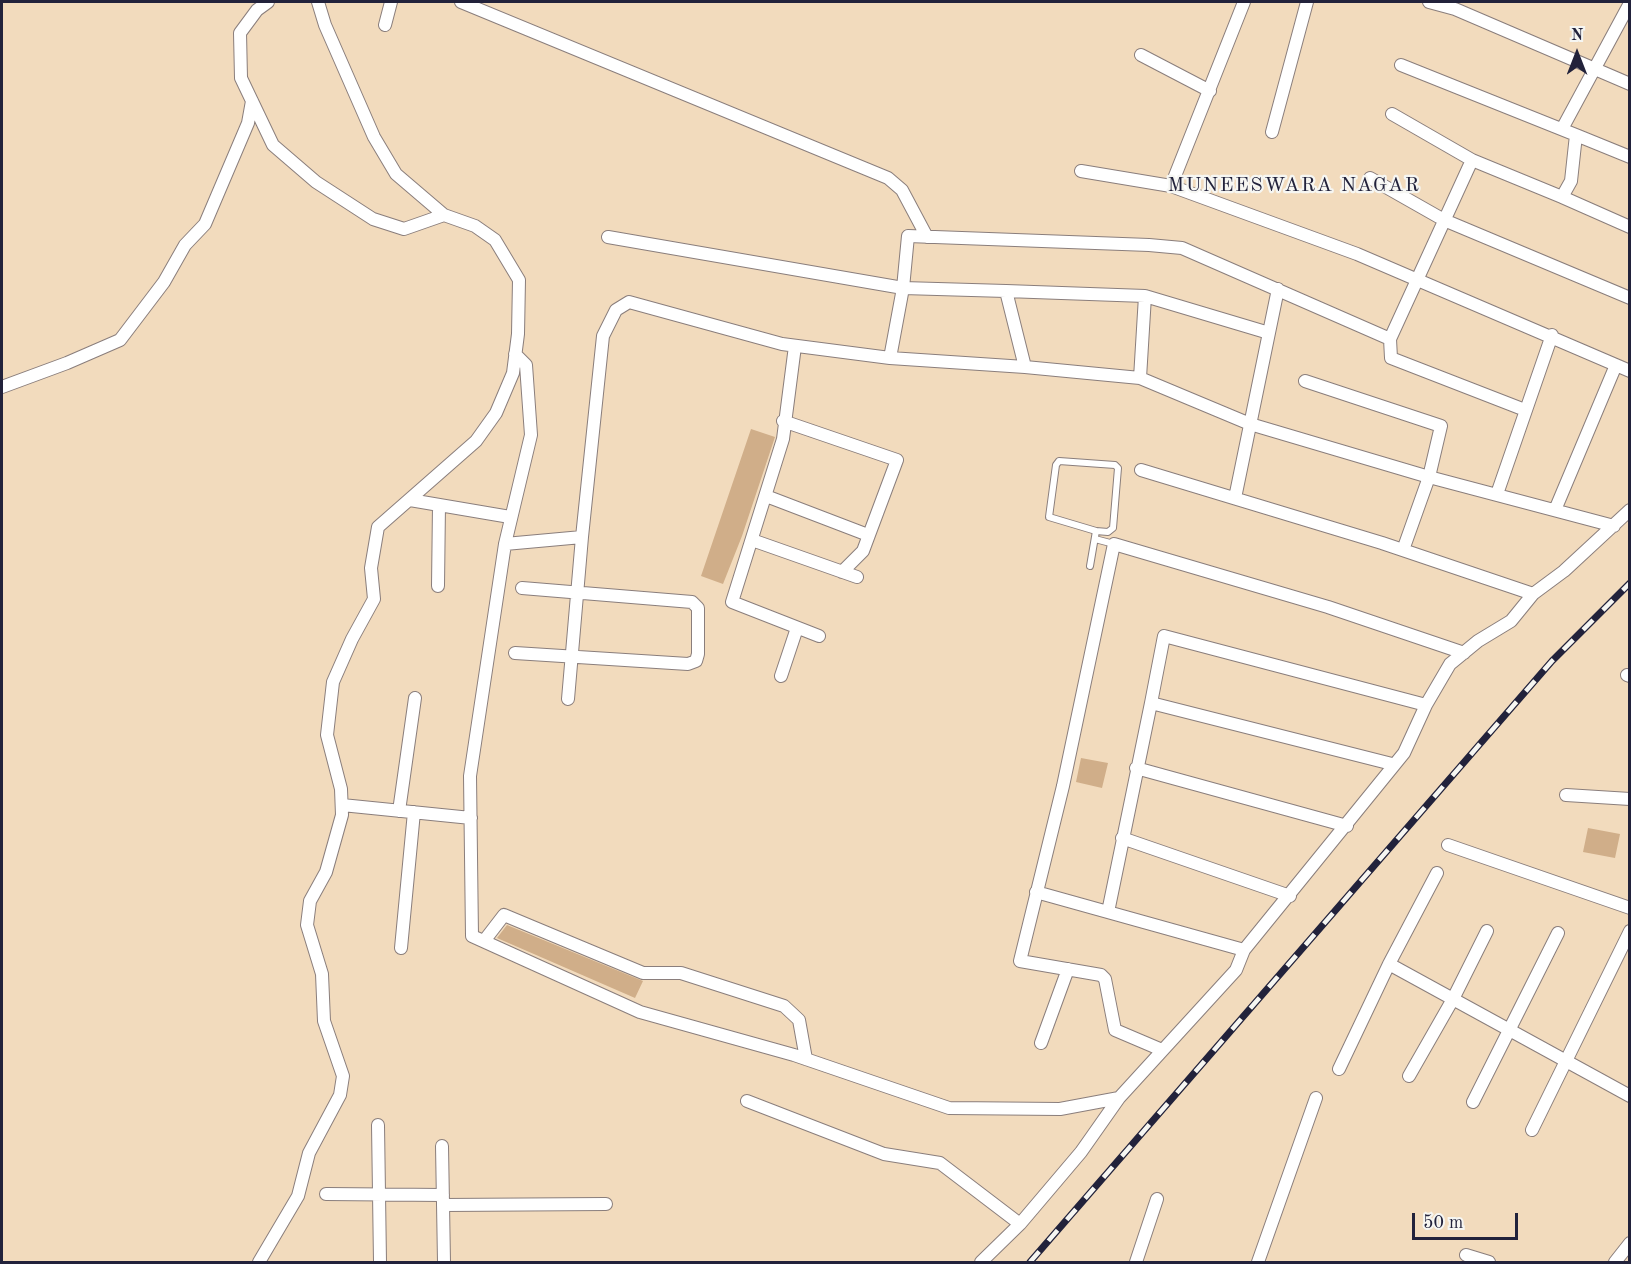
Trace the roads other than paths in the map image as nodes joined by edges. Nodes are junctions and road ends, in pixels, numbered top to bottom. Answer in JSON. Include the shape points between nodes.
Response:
{"nodes":[{"id":1,"x":268,"y":2,"type":"edge"},
{"id":2,"x":318,"y":2,"type":"edge"},
{"id":3,"x":391,"y":2,"type":"edge"},
{"id":4,"x":461,"y":2,"type":"edge"},
{"id":5,"x":1244,"y":2,"type":"edge"},
{"id":6,"x":1307,"y":2,"type":"edge"},
{"id":7,"x":1429,"y":2,"type":"edge"},
{"id":8,"x":1629,"y":3,"type":"edge"},
{"id":9,"x":476,"y":4,"type":"edge"},
{"id":10,"x":386,"y":25,"type":"dead end"},
{"id":11,"x":1141,"y":55,"type":"dead end"},
{"id":12,"x":1401,"y":65,"type":"dead end"},
{"id":13,"x":1594,"y":69,"type":"junction"},
{"id":14,"x":1629,"y":84,"type":"edge"},
{"id":15,"x":1210,"y":91,"type":"junction"},
{"id":16,"x":252,"y":100,"type":"junction"},
{"id":17,"x":1392,"y":114,"type":"dead end"},
{"id":18,"x":1562,"y":129,"type":"junction"},
{"id":19,"x":1272,"y":132,"type":"dead end"},
{"id":20,"x":1576,"y":135,"type":"junction"},
{"id":21,"x":1629,"y":157,"type":"edge"},
{"id":22,"x":1472,"y":160,"type":"junction"},
{"id":23,"x":1081,"y":171,"type":"dead end"},
{"id":24,"x":1370,"y":178,"type":"dead end"},
{"id":25,"x":1171,"y":186,"type":"junction"},
{"id":26,"x":1562,"y":197,"type":"junction"},
{"id":27,"x":444,"y":215,"type":"junction"},
{"id":28,"x":1444,"y":220,"type":"junction"},
{"id":29,"x":1629,"y":227,"type":"edge"},
{"id":30,"x":608,"y":237,"type":"dead end"},
{"id":31,"x":927,"y":237,"type":"junction"},
{"id":32,"x":1417,"y":279,"type":"junction"},
{"id":33,"x":903,"y":288,"type":"junction"},
{"id":34,"x":1278,"y":289,"type":"junction"},
{"id":35,"x":1006,"y":291,"type":"junction"},
{"id":36,"x":1145,"y":296,"type":"junction"},
{"id":37,"x":1629,"y":298,"type":"edge"},
{"id":38,"x":1269,"y":333,"type":"junction"},
{"id":39,"x":1552,"y":335,"type":"junction"},
{"id":40,"x":1390,"y":339,"type":"junction"},
{"id":41,"x":795,"y":346,"type":"junction"},
{"id":42,"x":515,"y":354,"type":"junction"},
{"id":43,"x":890,"y":358,"type":"junction"},
{"id":44,"x":1616,"y":365,"type":"junction"},
{"id":45,"x":1025,"y":367,"type":"junction"},
{"id":46,"x":1629,"y":371,"type":"edge"},
{"id":47,"x":1140,"y":378,"type":"junction"},
{"id":48,"x":1305,"y":381,"type":"dead end"},
{"id":49,"x":2,"y":387,"type":"edge"},
{"id":50,"x":1525,"y":410,"type":"junction"},
{"id":51,"x":783,"y":421,"type":"junction"},
{"id":52,"x":1250,"y":424,"type":"junction"},
{"id":53,"x":1141,"y":470,"type":"dead end"},
{"id":54,"x":1429,"y":477,"type":"junction"},
{"id":55,"x":1497,"y":494,"type":"junction"},
{"id":56,"x":766,"y":496,"type":"junction"},
{"id":57,"x":1235,"y":498,"type":"junction"},
{"id":58,"x":410,"y":500,"type":"junction"},
{"id":59,"x":439,"y":505,"type":"junction"},
{"id":60,"x":1555,"y":510,"type":"junction"},
{"id":61,"x":1629,"y":510,"type":"edge"},
{"id":62,"x":510,"y":517,"type":"junction"},
{"id":63,"x":1614,"y":526,"type":"junction"},
{"id":64,"x":1096,"y":531,"type":"junction"},
{"id":65,"x":868,"y":536,"type":"junction"},
{"id":66,"x":582,"y":537,"type":"junction"},
{"id":67,"x":1095,"y":539,"type":"junction"},
{"id":68,"x":752,"y":540,"type":"junction"},
{"id":69,"x":505,"y":544,"type":"junction"},
{"id":70,"x":1114,"y":544,"type":"junction"},
{"id":71,"x":1403,"y":550,"type":"junction"},
{"id":72,"x":1090,"y":566,"type":"dead end"},
{"id":73,"x":842,"y":572,"type":"junction"},
{"id":74,"x":857,"y":577,"type":"dead end"},
{"id":75,"x":438,"y":586,"type":"dead end"},
{"id":76,"x":522,"y":588,"type":"dead end"},
{"id":77,"x":578,"y":592,"type":"junction"},
{"id":78,"x":1533,"y":594,"type":"junction"},
{"id":79,"x":798,"y":628,"type":"junction"},
{"id":80,"x":819,"y":636,"type":"dead end"},
{"id":81,"x":515,"y":652,"type":"dead end"},
{"id":82,"x":1464,"y":653,"type":"junction"},
{"id":83,"x":572,"y":656,"type":"junction"},
{"id":84,"x":781,"y":676,"type":"dead end"},
{"id":85,"x":415,"y":698,"type":"dead end"},
{"id":86,"x":568,"y":699,"type":"dead end"},
{"id":87,"x":1151,"y":703,"type":"junction"},
{"id":88,"x":1426,"y":705,"type":"junction"},
{"id":89,"x":1392,"y":764,"type":"junction"},
{"id":90,"x":1136,"y":768,"type":"junction"},
{"id":91,"x":1566,"y":795,"type":"dead end"},
{"id":92,"x":1629,"y":799,"type":"edge"},
{"id":93,"x":342,"y":805,"type":"junction"},
{"id":94,"x":399,"y":811,"type":"junction"},
{"id":95,"x":414,"y":812,"type":"junction"},
{"id":96,"x":471,"y":818,"type":"junction"},
{"id":97,"x":1347,"y":826,"type":"junction"},
{"id":98,"x":1122,"y":838,"type":"junction"},
{"id":99,"x":1448,"y":845,"type":"dead end"},
{"id":100,"x":1437,"y":873,"type":"dead end"},
{"id":101,"x":1036,"y":892,"type":"junction"},
{"id":102,"x":1290,"y":896,"type":"junction"},
{"id":103,"x":1629,"y":908,"type":"edge"},
{"id":104,"x":1107,"y":912,"type":"junction"},
{"id":105,"x":1487,"y":931,"type":"dead end"},
{"id":106,"x":1629,"y":931,"type":"edge"},
{"id":107,"x":1558,"y":933,"type":"dead end"},
{"id":108,"x":484,"y":941,"type":"junction"},
{"id":109,"x":401,"y":948,"type":"dead end"},
{"id":110,"x":1244,"y":950,"type":"junction"},
{"id":111,"x":1389,"y":964,"type":"junction"},
{"id":112,"x":1068,"y":969,"type":"junction"},
{"id":113,"x":1453,"y":999,"type":"junction"},
{"id":114,"x":1509,"y":1031,"type":"junction"},
{"id":115,"x":1041,"y":1043,"type":"dead end"},
{"id":116,"x":1162,"y":1050,"type":"junction"},
{"id":117,"x":806,"y":1059,"type":"junction"},
{"id":118,"x":1564,"y":1062,"type":"junction"},
{"id":119,"x":1339,"y":1069,"type":"dead end"},
{"id":120,"x":1409,"y":1076,"type":"dead end"},
{"id":121,"x":1629,"y":1096,"type":"edge"},
{"id":122,"x":1119,"y":1098,"type":"junction"},
{"id":123,"x":1316,"y":1098,"type":"dead end"},
{"id":124,"x":747,"y":1101,"type":"dead end"},
{"id":125,"x":1473,"y":1102,"type":"dead end"},
{"id":126,"x":378,"y":1125,"type":"dead end"},
{"id":127,"x":1532,"y":1130,"type":"dead end"},
{"id":128,"x":442,"y":1146,"type":"dead end"},
{"id":129,"x":326,"y":1194,"type":"dead end"},
{"id":130,"x":379,"y":1194,"type":"junction"},
{"id":131,"x":1157,"y":1199,"type":"dead end"},
{"id":132,"x":443,"y":1200,"type":"junction"},
{"id":133,"x":606,"y":1204,"type":"dead end"},
{"id":134,"x":1020,"y":1224,"type":"junction"},
{"id":135,"x":1629,"y":1243,"type":"edge"},
{"id":136,"x":1466,"y":1255,"type":"dead end"},
{"id":137,"x":259,"y":1263,"type":"edge"},
{"id":138,"x":380,"y":1263,"type":"edge"},
{"id":139,"x":444,"y":1263,"type":"edge"},
{"id":140,"x":981,"y":1263,"type":"edge"},
{"id":141,"x":1136,"y":1263,"type":"edge"},
{"id":142,"x":1258,"y":1263,"type":"edge"},
{"id":143,"x":1489,"y":1263,"type":"edge"},
{"id":144,"x":1615,"y":1263,"type":"edge"}],
"edges":[{"from":1,"to":16,"type":"street","via":[[240,33],[241,78]]},
{"from":2,"to":27,"type":"street","via":[[374,137],[396,174]]},
{"from":3,"to":10,"type":"street"},
{"from":4,"to":9,"type":"street"},
{"from":5,"to":15,"type":"street"},
{"from":6,"to":19,"type":"street"},
{"from":7,"to":13,"type":"street","via":[[1455,9]]},
{"from":8,"to":13,"type":"street"},
{"from":9,"to":31,"type":"street","via":[[888,178],[902,190]]},
{"from":11,"to":15,"type":"street"},
{"from":12,"to":18,"type":"street"},
{"from":13,"to":14,"type":"street"},
{"from":13,"to":18,"type":"street"},
{"from":15,"to":25,"type":"street"},
{"from":16,"to":27,"type":"street","via":[[273,146],[316,182],[374,219],[404,229]]},
{"from":16,"to":49,"type":"street","via":[[248,123],[205,224],[185,245],[164,282],[120,340]]},
{"from":17,"to":22,"type":"street"},
{"from":18,"to":20,"type":"street"},
{"from":20,"to":21,"type":"street"},
{"from":20,"to":26,"type":"street","via":[[1571,181]]},
{"from":22,"to":26,"type":"street"},
{"from":22,"to":28,"type":"street"},
{"from":23,"to":25,"type":"street"},
{"from":24,"to":28,"type":"street"},
{"from":25,"to":32,"type":"street"},
{"from":26,"to":29,"type":"street"},
{"from":27,"to":42,"type":"street","via":[[475,226],[495,240],[519,280]]},
{"from":28,"to":32,"type":"street"},
{"from":28,"to":37,"type":"street"},
{"from":30,"to":33,"type":"street"},
{"from":31,"to":33,"type":"street","via":[[908,236]]},
{"from":31,"to":34,"type":"street","via":[[1182,248]]},
{"from":32,"to":39,"type":"street"},
{"from":32,"to":40,"type":"street"},
{"from":33,"to":35,"type":"street"},
{"from":33,"to":43,"type":"street"},
{"from":34,"to":38,"type":"street"},
{"from":34,"to":40,"type":"street"},
{"from":35,"to":36,"type":"street"},
{"from":35,"to":45,"type":"street"},
{"from":36,"to":38,"type":"street"},
{"from":36,"to":47,"type":"street"},
{"from":38,"to":52,"type":"street"},
{"from":39,"to":44,"type":"street"},
{"from":39,"to":50,"type":"street"},
{"from":40,"to":50,"type":"street","via":[[1391,358]]},
{"from":41,"to":43,"type":"street"},
{"from":41,"to":51,"type":"street"},
{"from":41,"to":66,"type":"street","via":[[629,302],[616,310],[603,336]]},
{"from":42,"to":58,"type":"street","via":[[513,373],[496,413],[476,441]]},
{"from":42,"to":62,"type":"street","via":[[526,365],[531,435]]},
{"from":43,"to":45,"type":"street"},
{"from":44,"to":46,"type":"street"},
{"from":44,"to":60,"type":"street"},
{"from":45,"to":47,"type":"street"},
{"from":47,"to":52,"type":"street"},
{"from":48,"to":54,"type":"street","via":[[1440,424]]},
{"from":50,"to":55,"type":"street"},
{"from":51,"to":56,"type":"street","via":[[783,439]]},
{"from":51,"to":65,"type":"street","via":[[897,460]]},
{"from":52,"to":54,"type":"street"},
{"from":52,"to":57,"type":"street"},
{"from":53,"to":57,"type":"street"},
{"from":54,"to":55,"type":"street"},
{"from":54,"to":71,"type":"street"},
{"from":55,"to":60,"type":"street"},
{"from":56,"to":65,"type":"street"},
{"from":56,"to":68,"type":"street"},
{"from":57,"to":71,"type":"street"},
{"from":58,"to":59,"type":"street"},
{"from":58,"to":93,"type":"street","via":[[378,527],[370,568],[374,599],[333,682],[327,735]]},
{"from":59,"to":62,"type":"street"},
{"from":59,"to":75,"type":"street"},
{"from":60,"to":63,"type":"street"},
{"from":61,"to":63,"type":"street"},
{"from":62,"to":69,"type":"street"},
{"from":63,"to":78,"type":"street"},
{"from":64,"to":64,"type":"lane","via":[[1113,528],[1118,466],[1059,461],[1049,517]]},
{"from":64,"to":67,"type":"lane"},
{"from":65,"to":73,"type":"street","via":[[863,551]]},
{"from":66,"to":69,"type":"street"},
{"from":66,"to":77,"type":"street"},
{"from":67,"to":70,"type":"lane"},
{"from":67,"to":72,"type":"lane"},
{"from":68,"to":73,"type":"street"},
{"from":68,"to":79,"type":"street","via":[[732,602]]},
{"from":69,"to":96,"type":"street","via":[[470,776]]},
{"from":70,"to":82,"type":"street","via":[[1328,607]]},
{"from":70,"to":101,"type":"street","via":[[1063,786]]},
{"from":71,"to":78,"type":"street"},
{"from":73,"to":74,"type":"street"},
{"from":76,"to":77,"type":"street"},
{"from":77,"to":83,"type":"street"},
{"from":77,"to":83,"type":"street","via":[[694,603],[698,608],[698,654],[696,661],[688,664]]},
{"from":78,"to":82,"type":"street","via":[[1511,621]]},
{"from":79,"to":80,"type":"street"},
{"from":79,"to":84,"type":"street"},
{"from":81,"to":83,"type":"street"},
{"from":82,"to":88,"type":"street","via":[[1450,664]]},
{"from":83,"to":86,"type":"street"},
{"from":85,"to":94,"type":"street"},
{"from":87,"to":88,"type":"street","via":[[1164,636]]},
{"from":87,"to":89,"type":"street"},
{"from":87,"to":90,"type":"street"},
{"from":88,"to":89,"type":"street","via":[[1404,753]]},
{"from":89,"to":97,"type":"street"},
{"from":90,"to":97,"type":"street"},
{"from":90,"to":98,"type":"street"},
{"from":91,"to":92,"type":"street"},
{"from":93,"to":94,"type":"street"},
{"from":93,"to":137,"type":"street","via":[[326,872],[310,901],[307,925],[322,974],[324,1021],[343,1076],[340,1095],[309,1153],[298,1196]]},
{"from":94,"to":95,"type":"street"},
{"from":95,"to":96,"type":"street"},
{"from":95,"to":109,"type":"street"},
{"from":96,"to":108,"type":"street","via":[[472,936]]},
{"from":97,"to":102,"type":"street"},
{"from":98,"to":102,"type":"street"},
{"from":98,"to":104,"type":"street"},
{"from":99,"to":103,"type":"street"},
{"from":100,"to":111,"type":"street"},
{"from":101,"to":104,"type":"street"},
{"from":101,"to":112,"type":"street","via":[[1020,961]]},
{"from":102,"to":110,"type":"street"},
{"from":104,"to":110,"type":"street"},
{"from":105,"to":113,"type":"street"},
{"from":106,"to":118,"type":"street"},
{"from":107,"to":114,"type":"street"},
{"from":108,"to":117,"type":"street","via":[[640,1012]]},
{"from":108,"to":117,"type":"street","via":[[501,918],[507,916],[643,973],[681,974],[784,1006],[799,1020]]},
{"from":110,"to":116,"type":"street","via":[[1236,970]]},
{"from":111,"to":113,"type":"street"},
{"from":111,"to":119,"type":"street"},
{"from":112,"to":115,"type":"street"},
{"from":112,"to":116,"type":"street","via":[[1101,975],[1115,1030]]},
{"from":113,"to":114,"type":"street"},
{"from":113,"to":120,"type":"street"},
{"from":114,"to":118,"type":"street"},
{"from":114,"to":125,"type":"street"},
{"from":116,"to":122,"type":"street"},
{"from":117,"to":122,"type":"street","via":[[949,1108],[1060,1110]]},
{"from":118,"to":121,"type":"street"},
{"from":118,"to":127,"type":"street"},
{"from":122,"to":134,"type":"street","via":[[1081,1152]]},
{"from":123,"to":142,"type":"street"},
{"from":124,"to":134,"type":"street","via":[[884,1154],[940,1163]]},
{"from":126,"to":130,"type":"street"},
{"from":128,"to":132,"type":"street"},
{"from":129,"to":130,"type":"street"},
{"from":130,"to":132,"type":"street"},
{"from":130,"to":138,"type":"street"},
{"from":131,"to":141,"type":"street"},
{"from":132,"to":133,"type":"street"},
{"from":132,"to":139,"type":"street"},
{"from":134,"to":140,"type":"street"},
{"from":135,"to":144,"type":"street"},
{"from":136,"to":143,"type":"street"}]}
